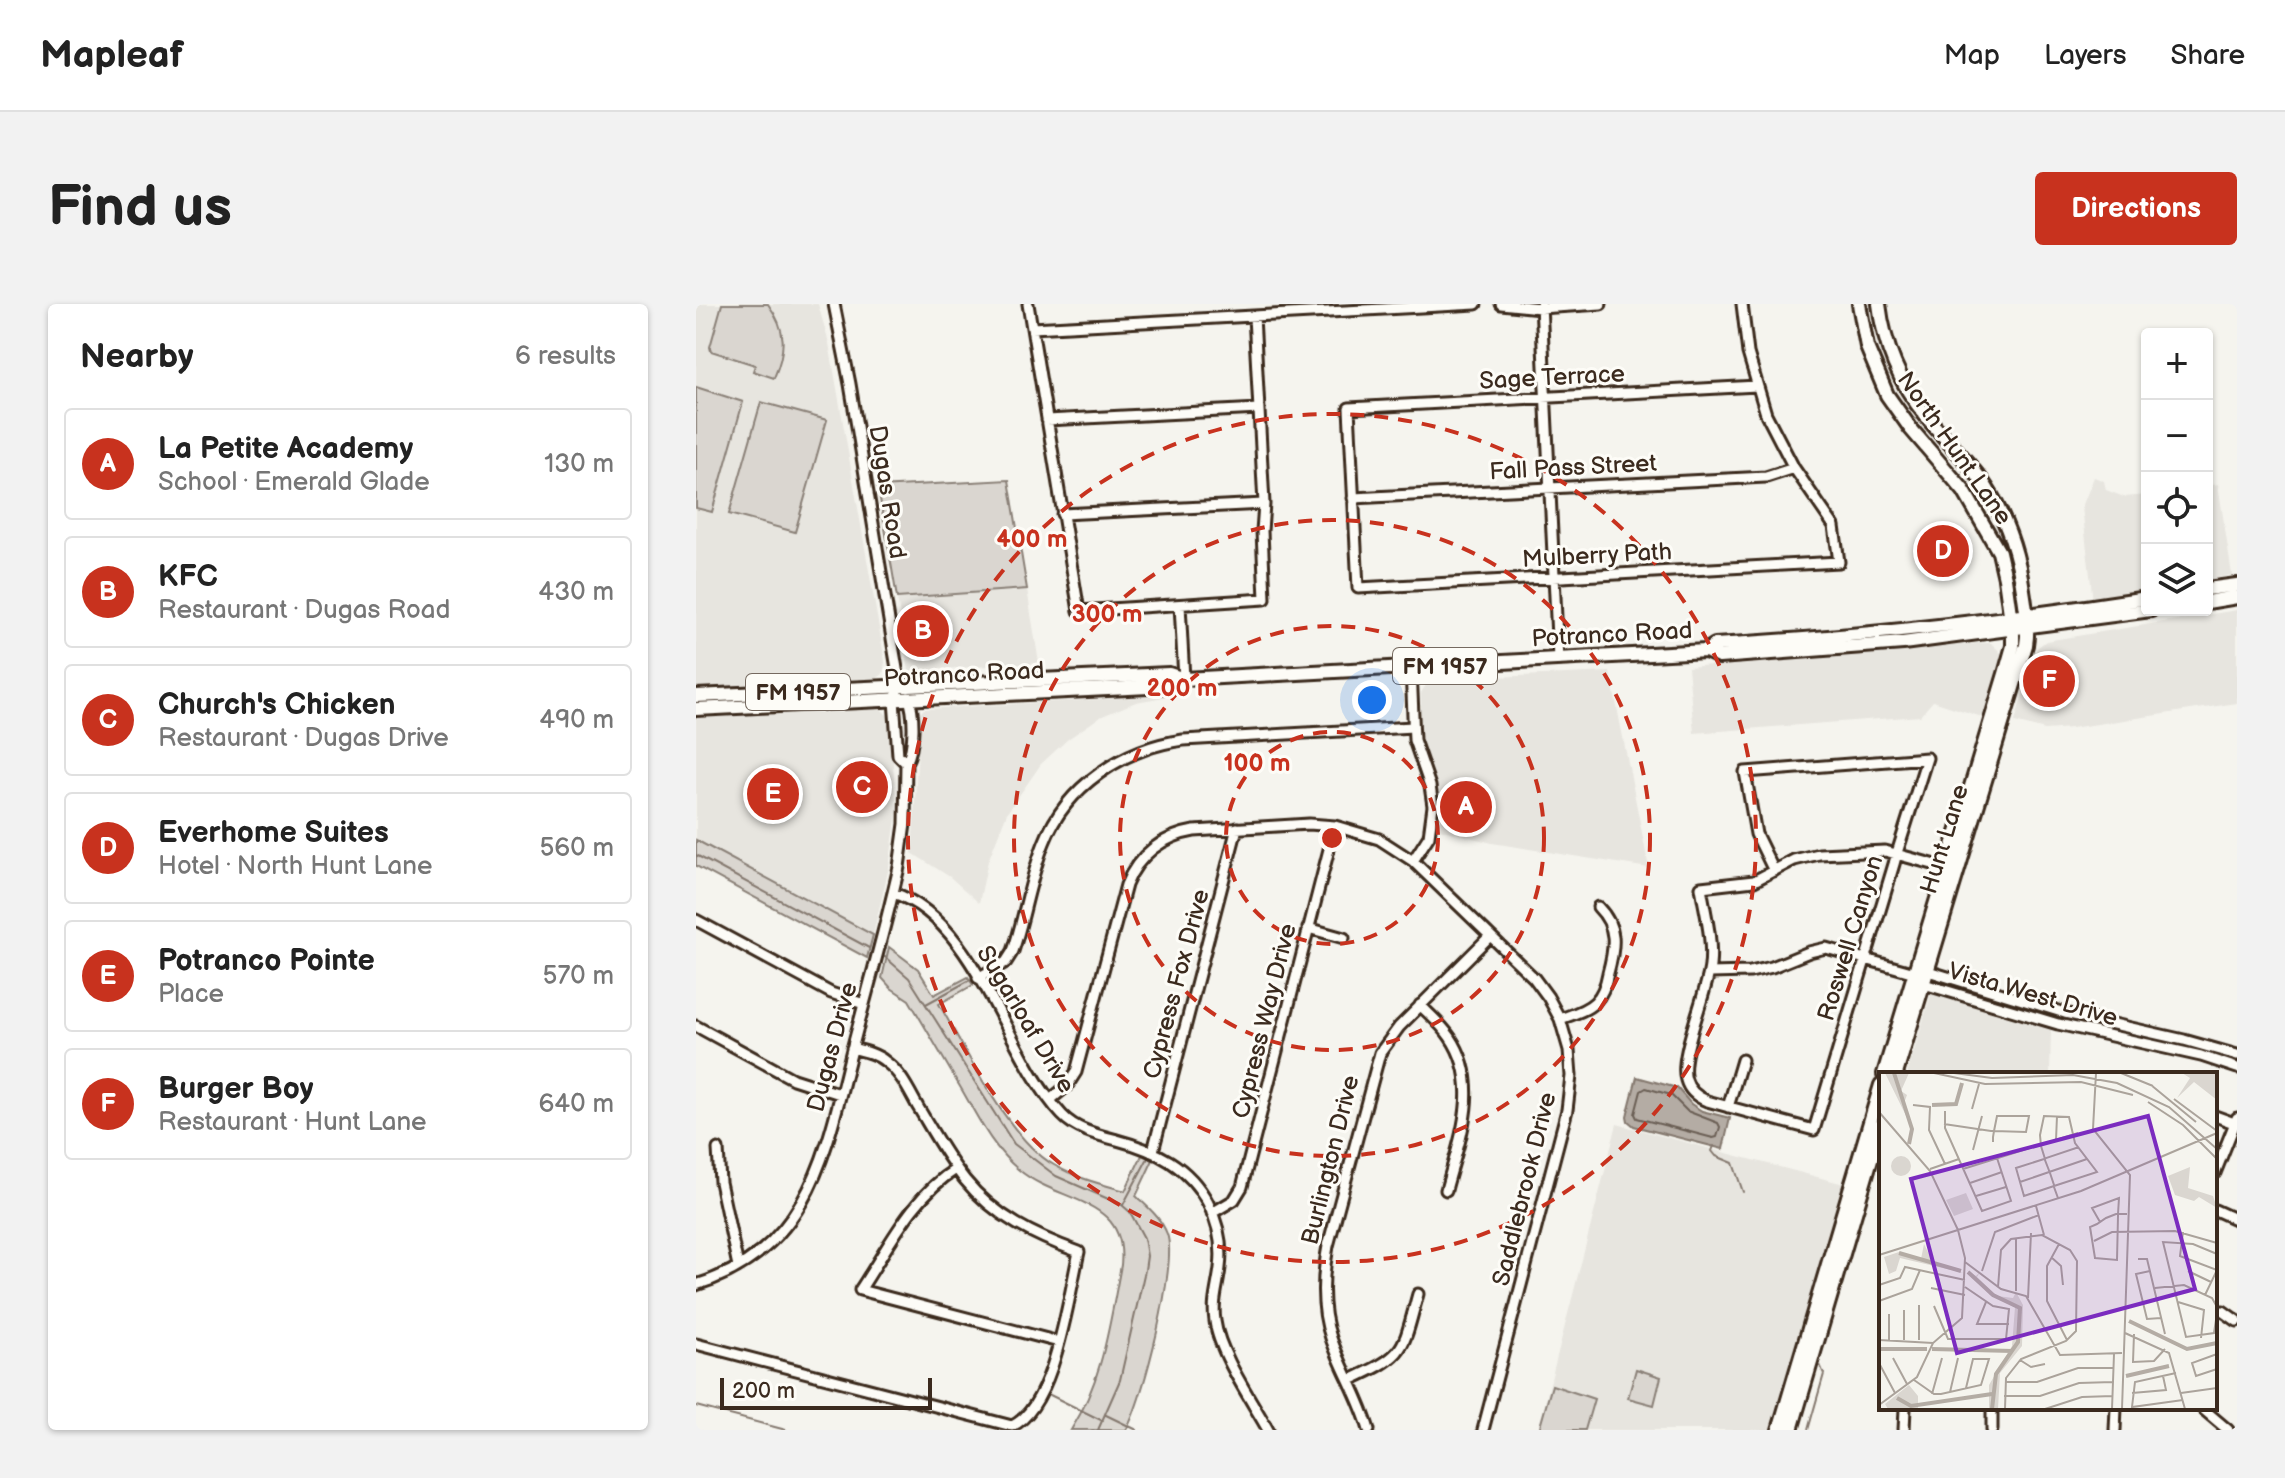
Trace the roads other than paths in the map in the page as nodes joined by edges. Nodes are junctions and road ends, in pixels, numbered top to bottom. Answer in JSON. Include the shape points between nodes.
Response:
{"nodes":[{"id":1,"x":834,"y":304,"type":"edge"},
{"id":2,"x":1028,"y":304,"type":"edge"},
{"id":3,"x":1476,"y":304,"type":"edge"},
{"id":4,"x":1501,"y":304,"type":"edge"},
{"id":5,"x":1601,"y":304,"type":"edge"},
{"id":6,"x":1742,"y":304,"type":"edge"},
{"id":7,"x":1859,"y":304,"type":"edge"},
{"id":8,"x":1879,"y":304,"type":"edge"},
{"id":9,"x":1540,"y":306,"type":"edge"},
{"id":10,"x":1348,"y":307,"type":"edge"},
{"id":11,"x":1254,"y":316,"type":"junction"},
{"id":12,"x":1032,"y":328,"type":"junction"},
{"id":13,"x":1757,"y":386,"type":"junction"},
{"id":14,"x":1910,"y":394,"type":"junction"},
{"id":15,"x":1544,"y":397,"type":"junction"},
{"id":16,"x":1892,"y":404,"type":"junction"},
{"id":17,"x":1259,"y":409,"type":"junction"},
{"id":18,"x":1047,"y":420,"type":"junction"},
{"id":19,"x":1794,"y":468,"type":"junction"},
{"id":20,"x":1548,"y":488,"type":"junction"},
{"id":21,"x":1353,"y":498,"type":"junction"},
{"id":22,"x":1264,"y":504,"type":"junction"},
{"id":23,"x":1062,"y":514,"type":"junction"},
{"id":24,"x":1553,"y":578,"type":"junction"},
{"id":25,"x":2237,"y":585,"type":"edge"},
{"id":26,"x":2221,"y":587,"type":"junction"},
{"id":27,"x":2213,"y":588,"type":"edge"},
{"id":28,"x":2213,"y":596,"type":"edge"},
{"id":29,"x":2237,"y":597,"type":"edge"},
{"id":30,"x":2141,"y":599,"type":"edge"},
{"id":31,"x":2213,"y":599,"type":"edge"},
{"id":32,"x":1180,"y":605,"type":"junction"},
{"id":33,"x":2141,"y":611,"type":"edge"},
{"id":34,"x":2027,"y":622,"type":"junction"},
{"id":35,"x":2012,"y":624,"type":"junction"},
{"id":36,"x":1887,"y":632,"type":"junction"},
{"id":37,"x":1903,"y":637,"type":"junction"},
{"id":38,"x":1817,"y":638,"type":"junction"},
{"id":39,"x":1830,"y":650,"type":"junction"},
{"id":40,"x":1706,"y":651,"type":"junction"},
{"id":41,"x":1739,"y":656,"type":"junction"},
{"id":42,"x":1558,"y":659,"type":"junction"},
{"id":43,"x":1411,"y":668,"type":"junction"},
{"id":44,"x":1184,"y":679,"type":"junction"},
{"id":45,"x":900,"y":687,"type":"junction"},
{"id":46,"x":696,"y":696,"type":"edge"},
{"id":47,"x":910,"y":699,"type":"junction"},
{"id":48,"x":894,"y":700,"type":"junction"},
{"id":49,"x":696,"y":709,"type":"edge"},
{"id":50,"x":1992,"y":717,"type":"junction"},
{"id":51,"x":1413,"y":727,"type":"junction"},
{"id":52,"x":906,"y":763,"type":"junction"},
{"id":53,"x":1988,"y":770,"type":"junction"},
{"id":54,"x":1335,"y":826,"type":"junction"},
{"id":55,"x":1237,"y":828,"type":"junction"},
{"id":56,"x":1897,"y":853,"type":"junction"},
{"id":57,"x":1413,"y":861,"type":"junction"},
{"id":58,"x":1947,"y":868,"type":"junction"},
{"id":59,"x":1774,"y":871,"type":"junction"},
{"id":60,"x":893,"y":893,"type":"junction"},
{"id":61,"x":1598,"y":907,"type":"dead end"},
{"id":62,"x":696,"y":920,"type":"edge"},
{"id":63,"x":1308,"y":928,"type":"junction"},
{"id":64,"x":1490,"y":936,"type":"junction"},
{"id":65,"x":1344,"y":938,"type":"dead end"},
{"id":66,"x":1865,"y":959,"type":"junction"},
{"id":67,"x":1709,"y":973,"type":"junction"},
{"id":68,"x":1922,"y":976,"type":"junction"},
{"id":69,"x":978,"y":978,"type":"junction"},
{"id":70,"x":1959,"y":980,"type":"junction"},
{"id":71,"x":1955,"y":993,"type":"junction"},
{"id":72,"x":864,"y":1004,"type":"junction"},
{"id":73,"x":1420,"y":1005,"type":"junction"},
{"id":74,"x":1560,"y":1019,"type":"junction"},
{"id":75,"x":2094,"y":1021,"type":"junction"},
{"id":76,"x":696,"y":1026,"type":"edge"},
{"id":77,"x":2091,"y":1033,"type":"junction"},
{"id":78,"x":852,"y":1048,"type":"junction"},
{"id":79,"x":2237,"y":1055,"type":"edge"},
{"id":80,"x":1742,"y":1060,"type":"dead end"},
{"id":81,"x":2237,"y":1068,"type":"edge"},
{"id":82,"x":1885,"y":1072,"type":"edge"},
{"id":83,"x":1897,"y":1072,"type":"edge"},
{"id":84,"x":1879,"y":1093,"type":"edge"},
{"id":85,"x":840,"y":1094,"type":"junction"},
{"id":86,"x":1050,"y":1100,"type":"junction"},
{"id":87,"x":1728,"y":1107,"type":"junction"},
{"id":88,"x":2236,"y":1122,"type":"edge"},
{"id":89,"x":1879,"y":1131,"type":"edge"},
{"id":90,"x":718,"y":1149,"type":"dead end"},
{"id":91,"x":1153,"y":1151,"type":"junction"},
{"id":92,"x":2217,"y":1168,"type":"edge"},
{"id":93,"x":956,"y":1169,"type":"junction"},
{"id":94,"x":1446,"y":1190,"type":"dead end"},
{"id":95,"x":2217,"y":1211,"type":"edge"},
{"id":96,"x":1212,"y":1213,"type":"junction"},
{"id":97,"x":2237,"y":1220,"type":"edge"},
{"id":98,"x":1838,"y":1247,"type":"junction"},
{"id":99,"x":738,"y":1266,"type":"junction"},
{"id":100,"x":696,"y":1285,"type":"edge"},
{"id":101,"x":1418,"y":1294,"type":"dead end"},
{"id":102,"x":2223,"y":1311,"type":"dead end"},
{"id":103,"x":2237,"y":1321,"type":"edge"},
{"id":104,"x":1059,"y":1342,"type":"junction"},
{"id":105,"x":696,"y":1344,"type":"edge"},
{"id":106,"x":1350,"y":1380,"type":"junction"},
{"id":107,"x":1905,"y":1410,"type":"edge"},
{"id":108,"x":2116,"y":1410,"type":"edge"},
{"id":109,"x":2204,"y":1410,"type":"edge"},
{"id":110,"x":1790,"y":1411,"type":"junction"},
{"id":111,"x":1268,"y":1430,"type":"edge"},
{"id":112,"x":1369,"y":1430,"type":"edge"},
{"id":113,"x":1483,"y":1430,"type":"edge"},
{"id":114,"x":1779,"y":1430,"type":"edge"},
{"id":115,"x":1791,"y":1430,"type":"edge"},
{"id":116,"x":1904,"y":1430,"type":"edge"},
{"id":117,"x":2115,"y":1430,"type":"edge"},
{"id":118,"x":2228,"y":1430,"type":"edge"}],
"edges":[{"from":1,"to":45,"type":"street","name":"Dugas Road"},
{"from":2,"to":12,"type":"street"},
{"from":3,"to":10,"type":"street"},
{"from":4,"to":9,"type":"street"},
{"from":5,"to":9,"type":"street"},
{"from":6,"to":13,"type":"street"},
{"from":7,"to":16,"type":"main road","name":"North Hunt Lane","via":[[1871,357]]},
{"from":8,"to":14,"type":"main road","name":"North Hunt Lane","via":[[1889,350]]},
{"from":9,"to":15,"type":"street"},
{"from":10,"to":11,"type":"street"},
{"from":11,"to":12,"type":"street"},
{"from":11,"to":17,"type":"street"},
{"from":12,"to":18,"type":"street"},
{"from":13,"to":15,"type":"street","name":"Sage Terrace"},
{"from":13,"to":19,"type":"street"},
{"from":14,"to":16,"type":"main road"},
{"from":14,"to":34,"type":"main road","name":"North Hunt Lane","via":[[1996,504],[2017,556]]},
{"from":15,"to":20,"type":"street"},
{"from":15,"to":21,"type":"street","name":"Sage Terrace","via":[[1349,408]]},
{"from":16,"to":35,"type":"main road","name":"North Hunt Lane","via":[[1957,482],[1987,529],[2003,568]]},
{"from":17,"to":18,"type":"street"},
{"from":17,"to":22,"type":"street"},
{"from":18,"to":23,"type":"street"},
{"from":19,"to":20,"type":"street","name":"Fall Pass Street","via":[[1766,477]]},
{"from":19,"to":24,"type":"street","name":"Mulberry Path","via":[[1834,526],[1839,562]]},
{"from":20,"to":21,"type":"street","name":"Fall Pass Street"},
{"from":20,"to":24,"type":"street"},
{"from":21,"to":24,"type":"street","name":"Mulberry Path","via":[[1358,588]]},
{"from":22,"to":23,"type":"street"},
{"from":22,"to":32,"type":"street","via":[[1265,599]]},
{"from":23,"to":32,"type":"street","via":[[1079,611]]},
{"from":24,"to":42,"type":"street"},
{"from":25,"to":26,"type":"main road"},
{"from":26,"to":27,"type":"main road"},
{"from":26,"to":28,"type":"main road"},
{"from":29,"to":31,"type":"main road"},
{"from":30,"to":34,"type":"main road","name":"Potranco Road","number":"FM 1957"},
{"from":32,"to":44,"type":"street"},
{"from":33,"to":34,"type":"main road","name":"Potranco Road","number":"FM 1957"},
{"from":34,"to":35,"type":"main road","name":"Potranco Road","number":"FM 1957"},
{"from":34,"to":53,"type":"main road","name":"Hunt Lane","via":[[2026,645]]},
{"from":35,"to":37,"type":"main road","name":"Potranco Road","number":"FM 1957"},
{"from":35,"to":50,"type":"main road","name":"Hunt Lane","via":[[2012,650]]},
{"from":36,"to":37,"type":"main road","name":"Potranco Road","number":"FM 1957"},
{"from":36,"to":38,"type":"main road","name":"Potranco Road","number":"FM 1957"},
{"from":36,"to":39,"type":"main road","via":[[1836,642]]},
{"from":37,"to":39,"type":"main road","name":"Potranco Road","number":"FM 1957"},
{"from":38,"to":40,"type":"main road","name":"Potranco Road","number":"FM 1957","via":[[1715,645]]},
{"from":38,"to":41,"type":"main road","via":[[1743,649]]},
{"from":39,"to":41,"type":"main road","name":"Potranco Road","number":"FM 1957"},
{"from":40,"to":41,"type":"main road","name":"Potranco Road","number":"FM 1957"},
{"from":40,"to":42,"type":"main road","name":"Potranco Road","number":"FM 1957"},
{"from":42,"to":43,"type":"main road","name":"Potranco Road","number":"FM 1957"},
{"from":43,"to":44,"type":"main road","name":"Potranco Road","number":"FM 1957"},
{"from":43,"to":51,"type":"street"},
{"from":44,"to":45,"type":"main road","name":"Potranco Road","number":"FM 1957","via":[[1169,674]]},
{"from":44,"to":47,"type":"main road","name":"Potranco Road","number":"FM 1957","via":[[1169,686]]},
{"from":45,"to":46,"type":"main road","name":"Potranco Road","number":"FM 1957"},
{"from":45,"to":47,"type":"street"},
{"from":45,"to":48,"type":"street","name":"Dugas Drive"},
{"from":47,"to":48,"type":"main road","name":"Potranco Road","number":"FM 1957"},
{"from":47,"to":52,"type":"street","name":"Dugas Drive"},
{"from":48,"to":49,"type":"main road","name":"Potranco Road","number":"FM 1957"},
{"from":48,"to":52,"type":"street","name":"Dugas Drive","via":[[898,755]]},
{"from":50,"to":53,"type":"main road","via":[[1997,722],[1985,764]]},
{"from":50,"to":58,"type":"main road","name":"Hunt Lane"},
{"from":51,"to":57,"type":"street","via":[[1433,809],[1428,839]]},
{"from":51,"to":69,"type":"street","via":[[1183,740],[1121,759],[1084,786],[1055,821],[1039,855],[1013,951],[1006,962]]},
{"from":52,"to":60,"type":"street","name":"Dugas Drive","via":[[905,824]]},
{"from":53,"to":68,"type":"main road","name":"Hunt Lane"},
{"from":54,"to":55,"type":"street","name":"Saddlebrook Drive"},
{"from":54,"to":57,"type":"street","name":"Saddlebrook Drive","via":[[1379,839]]},
{"from":54,"to":63,"type":"street","name":"Cypress Way Drive"},
{"from":55,"to":86,"type":"street","name":"Saddlebrook Drive","via":[[1174,836],[1135,866],[1078,1067],[1069,1085]]},
{"from":55,"to":91,"type":"street","name":"Cypress Fox Drive"},
{"from":56,"to":58,"type":"street"},
{"from":56,"to":59,"type":"street","via":[[1819,854]]},
{"from":56,"to":59,"type":"street","name":"Roswell Canyon","via":[[1927,758],[1745,772],[1756,834]]},
{"from":56,"to":66,"type":"street","name":"Roswell Canyon"},
{"from":57,"to":64,"type":"street","name":"Saddlebrook Drive"},
{"from":58,"to":68,"type":"main road","name":"Hunt Lane"},
{"from":59,"to":67,"type":"street","via":[[1743,883],[1701,887]]},
{"from":60,"to":69,"type":"street","name":"Sugarloaf Drive","via":[[916,903],[944,926]]},
{"from":60,"to":72,"type":"street","name":"Dugas Drive"},
{"from":61,"to":74,"type":"street","via":[[1615,940],[1605,987],[1589,1007]]},
{"from":62,"to":72,"type":"street","via":[[831,993]]},
{"from":63,"to":65,"type":"street"},
{"from":63,"to":96,"type":"street","name":"Cypress Way Drive","via":[[1242,1187],[1234,1200]]},
{"from":64,"to":73,"type":"street","name":"Burlington Drive"},
{"from":64,"to":74,"type":"street","name":"Saddlebrook Drive","via":[[1534,978]]},
{"from":66,"to":67,"type":"street","via":[[1820,949],[1750,972]]},
{"from":66,"to":68,"type":"street"},
{"from":66,"to":87,"type":"street","name":"Roswell Canyon","via":[[1814,1130]]},
{"from":67,"to":87,"type":"street","via":[[1685,1076],[1697,1096]]},
{"from":68,"to":70,"type":"street","name":"Vista West Drive"},
{"from":68,"to":71,"type":"street","name":"Vista West Drive"},
{"from":68,"to":82,"type":"main road","name":"Hunt Lane"},
{"from":68,"to":83,"type":"main road","name":"Hunt Lane"},
{"from":69,"to":86,"type":"street","name":"Sugarloaf Drive"},
{"from":70,"to":71,"type":"street"},
{"from":70,"to":75,"type":"street","name":"Vista West Drive"},
{"from":71,"to":77,"type":"street","name":"Vista West Drive"},
{"from":72,"to":78,"type":"street","name":"Dugas Drive"},
{"from":73,"to":94,"type":"street","via":[[1451,1038],[1466,1077],[1467,1108]]},
{"from":73,"to":106,"type":"street","name":"Burlington Drive","via":[[1377,1061],[1325,1263],[1326,1319]]},
{"from":74,"to":113,"type":"street","name":"Saddlebrook Drive","via":[[1571,1059],[1570,1093]]},
{"from":75,"to":77,"type":"street"},
{"from":75,"to":79,"type":"street","name":"Vista West Drive"},
{"from":76,"to":85,"type":"street","via":[[793,1079]]},
{"from":77,"to":81,"type":"street","name":"Vista West Drive"},
{"from":78,"to":85,"type":"street","name":"Dugas Drive"},
{"from":78,"to":93,"type":"street","via":[[881,1058],[900,1076]]},
{"from":80,"to":87,"type":"street"},
{"from":84,"to":98,"type":"main road"},
{"from":85,"to":99,"type":"street","name":"Dugas Drive","via":[[822,1162],[805,1199],[777,1236]]},
{"from":86,"to":91,"type":"street","name":"Sugarloaf Drive","via":[[1084,1130]]},
{"from":88,"to":92,"type":"street"},
{"from":89,"to":98,"type":"main road"},
{"from":90,"to":99,"type":"street"},
{"from":91,"to":96,"type":"street","name":"Sugarloaf Drive","via":[[1189,1177]]},
{"from":93,"to":104,"type":"street","via":[[1002,1215],[1079,1252]]},
{"from":93,"to":104,"type":"street","via":[[923,1196],[860,1290]]},
{"from":95,"to":97,"type":"street"},
{"from":96,"to":111,"type":"street","name":"Sugarloaf Drive","via":[[1221,1255],[1213,1302],[1216,1330]]},
{"from":98,"to":110,"type":"main road"},
{"from":99,"to":100,"type":"street","name":"Dugas Drive"},
{"from":101,"to":106,"type":"street","via":[[1398,1353]]},
{"from":102,"to":103,"type":"street"},
{"from":104,"to":105,"type":"street","via":[[1041,1392],[1012,1426]]},
{"from":106,"to":112,"type":"street","name":"Burlington Drive"},
{"from":107,"to":116,"type":"street"},
{"from":108,"to":117,"type":"street"},
{"from":109,"to":118,"type":"street"},
{"from":110,"to":114,"type":"main road"},
{"from":110,"to":115,"type":"main road"}]}
